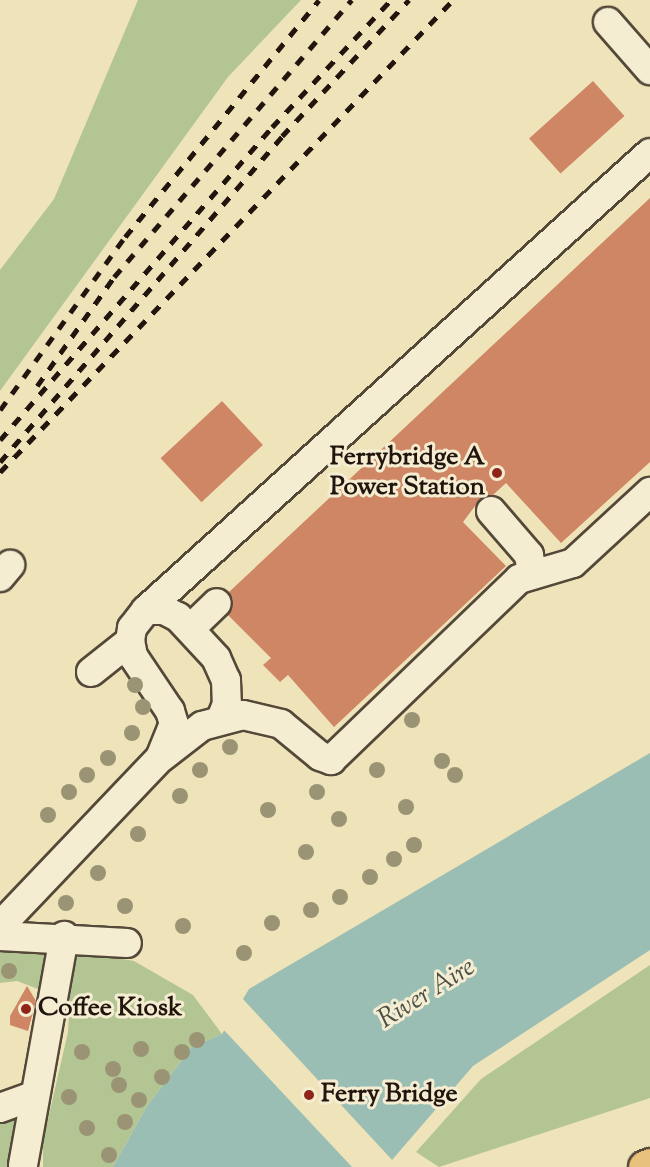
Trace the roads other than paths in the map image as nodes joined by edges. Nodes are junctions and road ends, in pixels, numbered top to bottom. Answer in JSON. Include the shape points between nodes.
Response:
{"nodes":[{"id":1,"x":608,"y":22,"type":"dead end"},
{"id":2,"x":650,"y":70,"type":"edge"},
{"id":3,"x":650,"y":153,"type":"edge"},
{"id":4,"x":650,"y":492,"type":"edge"},
{"id":5,"x":490,"y":511,"type":"dead end"},
{"id":6,"x":532,"y":575,"type":"junction"},
{"id":7,"x":217,"y":603,"type":"dead end"},
{"id":8,"x":146,"y":610,"type":"junction"},
{"id":9,"x":190,"y":629,"type":"junction"},
{"id":10,"x":130,"y":641,"type":"junction"},
{"id":11,"x":91,"y":672,"type":"dead end"},
{"id":12,"x":166,"y":703,"type":"junction"},
{"id":13,"x":214,"y":722,"type":"junction"},
{"id":14,"x":160,"y":758,"type":"junction"},
{"id":15,"x":0,"y":926,"type":"edge"},
{"id":16,"x":0,"y":936,"type":"edge"},
{"id":17,"x":64,"y":936,"type":"junction"},
{"id":18,"x":127,"y":943,"type":"dead end"},
{"id":19,"x":35,"y":1095,"type":"junction"},
{"id":20,"x":0,"y":1108,"type":"edge"},
{"id":21,"x":23,"y":1165,"type":"dead end"},
{"id":22,"x":650,"y":1165,"type":"edge"},
{"id":23,"x":645,"y":1167,"type":"edge"}],
"edges":[{"from":1,"to":2,"type":"street"},
{"from":3,"to":8,"type":"street"},
{"from":4,"to":6,"type":"street","via":[[573,563]]},
{"from":5,"to":6,"type":"street","via":[[529,555]]},
{"from":6,"to":13,"type":"street","via":[[519,579],[331,760],[320,756],[296,733],[262,716]]},
{"from":7,"to":9,"type":"street"},
{"from":8,"to":9,"type":"street","via":[[164,610]]},
{"from":8,"to":10,"type":"street","via":[[132,628]]},
{"from":9,"to":13,"type":"street","via":[[216,658],[226,680],[227,704]]},
{"from":10,"to":11,"type":"street"},
{"from":10,"to":12,"type":"street","via":[[133,656]]},
{"from":12,"to":13,"type":"street","via":[[190,706]]},
{"from":12,"to":14,"type":"street","via":[[174,724]]},
{"from":13,"to":14,"type":"street"},
{"from":14,"to":15,"type":"street"},
{"from":16,"to":17,"type":"street"},
{"from":17,"to":18,"type":"street"},
{"from":17,"to":19,"type":"street"},
{"from":19,"to":20,"type":"street"},
{"from":19,"to":21,"type":"street"},
{"from":22,"to":23,"type":"main road"}]}
